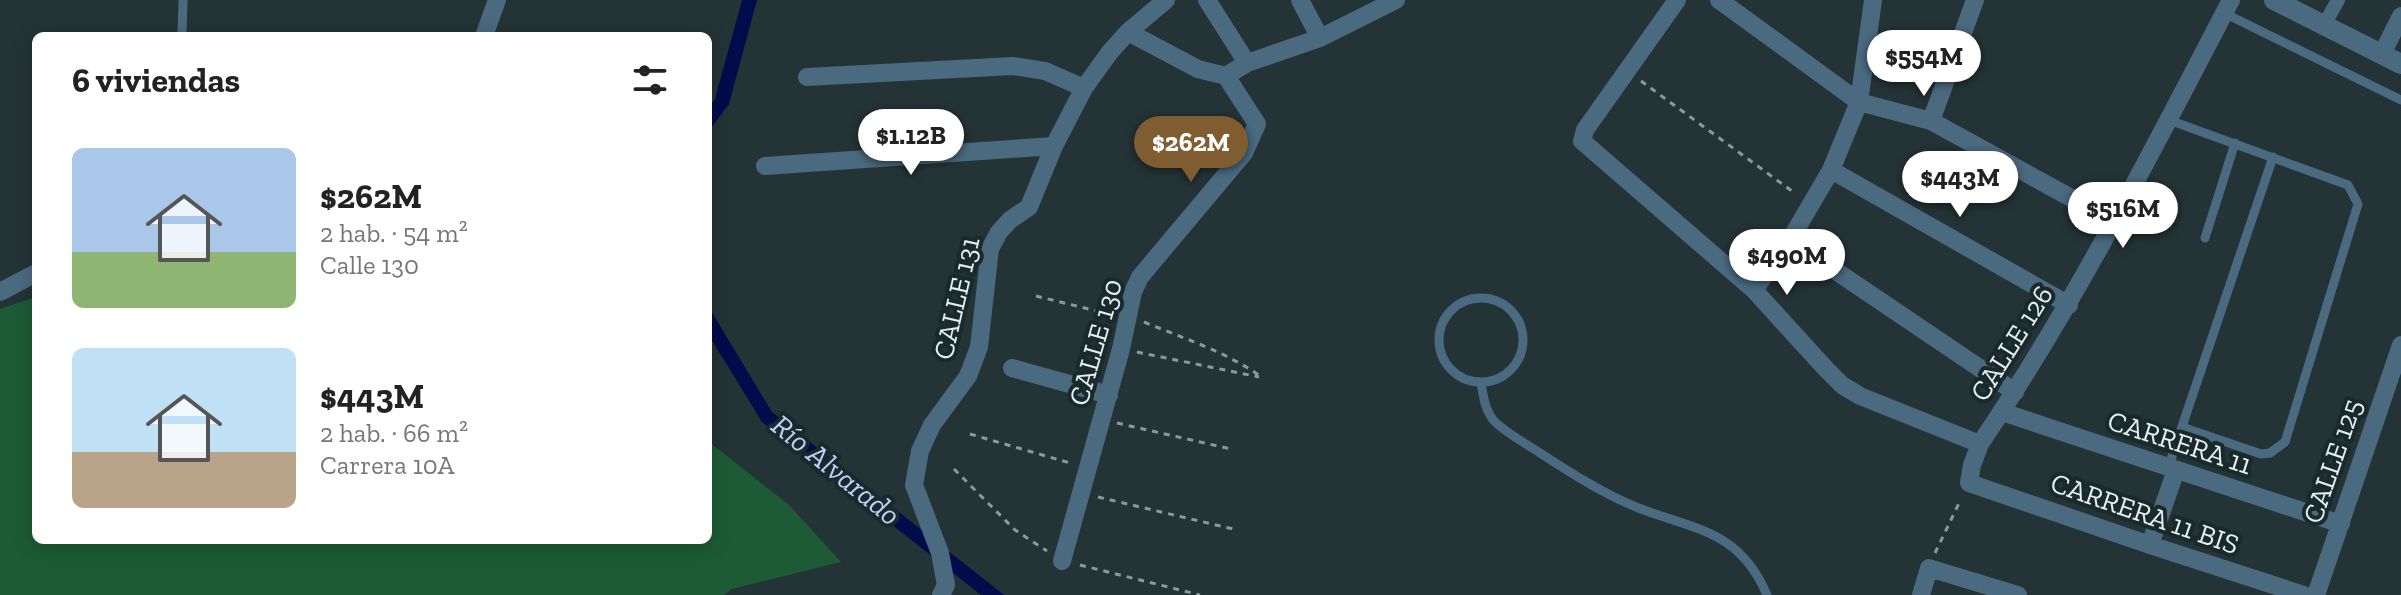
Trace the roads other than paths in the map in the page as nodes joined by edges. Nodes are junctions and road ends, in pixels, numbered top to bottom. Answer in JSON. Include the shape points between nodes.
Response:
{"nodes":[{"id":1,"x":183,"y":0,"type":"edge"},
{"id":2,"x":497,"y":0,"type":"edge"},
{"id":3,"x":1166,"y":0,"type":"edge"},
{"id":4,"x":1207,"y":0,"type":"edge"},
{"id":5,"x":1300,"y":0,"type":"edge"},
{"id":6,"x":1677,"y":0,"type":"edge"},
{"id":7,"x":1719,"y":0,"type":"edge"},
{"id":8,"x":1872,"y":0,"type":"edge"},
{"id":9,"x":1975,"y":0,"type":"edge"},
{"id":10,"x":2274,"y":0,"type":"edge"},
{"id":11,"x":2338,"y":0,"type":"edge"},
{"id":12,"x":1394,"y":1,"type":"edge"},
{"id":13,"x":2228,"y":7,"type":"edge"},
{"id":14,"x":2401,"y":16,"type":"edge"},
{"id":15,"x":2324,"y":25,"type":"junction"},
{"id":16,"x":182,"y":32,"type":"edge"},
{"id":17,"x":485,"y":32,"type":"edge"},
{"id":18,"x":1128,"y":32,"type":"junction"},
{"id":19,"x":1320,"y":38,"type":"junction"},
{"id":20,"x":2382,"y":54,"type":"junction"},
{"id":21,"x":1247,"y":63,"type":"junction"},
{"id":22,"x":2401,"y":64,"type":"edge"},
{"id":23,"x":1226,"y":76,"type":"junction"},
{"id":24,"x":807,"y":77,"type":"dead end"},
{"id":25,"x":1084,"y":88,"type":"junction"},
{"id":26,"x":2401,"y":100,"type":"edge"},
{"id":27,"x":1859,"y":102,"type":"junction"},
{"id":28,"x":2169,"y":120,"type":"junction"},
{"id":29,"x":1931,"y":121,"type":"junction"},
{"id":30,"x":2235,"y":143,"type":"junction"},
{"id":31,"x":1054,"y":146,"type":"junction"},
{"id":32,"x":2273,"y":157,"type":"junction"},
{"id":33,"x":765,"y":166,"type":"dead end"},
{"id":34,"x":1831,"y":170,"type":"junction"},
{"id":35,"x":2115,"y":222,"type":"junction"},
{"id":36,"x":2205,"y":238,"type":"dead end"},
{"id":37,"x":1790,"y":240,"type":"junction"},
{"id":38,"x":32,"y":275,"type":"edge"},
{"id":39,"x":1754,"y":290,"type":"junction"},
{"id":40,"x":0,"y":292,"type":"edge"},
{"id":41,"x":2069,"y":305,"type":"junction"},
{"id":42,"x":2401,"y":345,"type":"edge"},
{"id":43,"x":1012,"y":368,"type":"dead end"},
{"id":44,"x":1481,"y":382,"type":"junction"},
{"id":45,"x":2015,"y":392,"type":"junction"},
{"id":46,"x":1109,"y":395,"type":"junction"},
{"id":47,"x":2002,"y":412,"type":"junction"},
{"id":48,"x":2182,"y":427,"type":"junction"},
{"id":49,"x":1980,"y":444,"type":"junction"},
{"id":50,"x":2172,"y":469,"type":"junction"},
{"id":51,"x":1969,"y":483,"type":"joint"},
{"id":52,"x":2341,"y":524,"type":"junction"},
{"id":53,"x":2150,"y":545,"type":"junction"},
{"id":54,"x":1062,"y":561,"type":"road end"},
{"id":55,"x":941,"y":595,"type":"edge"},
{"id":56,"x":1767,"y":595,"type":"edge"},
{"id":57,"x":1921,"y":595,"type":"edge"},
{"id":58,"x":2018,"y":595,"type":"edge"},
{"id":59,"x":2304,"y":595,"type":"edge"},
{"id":60,"x":2316,"y":595,"type":"edge"}],
"edges":[{"from":1,"to":16,"type":"lane"},
{"from":2,"to":17,"type":"street"},
{"from":3,"to":18,"type":"street","name":"CALLE 131"},
{"from":4,"to":21,"type":"street"},
{"from":5,"to":19,"type":"street"},
{"from":6,"to":39,"type":"street","via":[[1582,141]]},
{"from":7,"to":27,"type":"street"},
{"from":8,"to":27,"type":"street"},
{"from":9,"to":29,"type":"street"},
{"from":10,"to":15,"type":"street"},
{"from":11,"to":15,"type":"street"},
{"from":12,"to":19,"type":"street"},
{"from":13,"to":26,"type":"lane"},
{"from":13,"to":28,"type":"street","name":"CALLE 126"},
{"from":14,"to":20,"type":"street"},
{"from":15,"to":20,"type":"street"},
{"from":18,"to":23,"type":"street","via":[[1198,69]]},
{"from":18,"to":25,"type":"street","name":"CALLE 131"},
{"from":19,"to":21,"type":"street"},
{"from":20,"to":22,"type":"street"},
{"from":21,"to":23,"type":"street"},
{"from":23,"to":46,"type":"street","name":"CALLE 130","via":[[1257,124],[1244,153],[1140,277]]},
{"from":24,"to":25,"type":"street","via":[[1013,66],[1045,71]]},
{"from":25,"to":31,"type":"street","name":"CALLE 131"},
{"from":27,"to":29,"type":"street"},
{"from":27,"to":34,"type":"street"},
{"from":28,"to":30,"type":"lane"},
{"from":28,"to":35,"type":"street","name":"CALLE 126"},
{"from":29,"to":35,"type":"street"},
{"from":30,"to":32,"type":"lane"},
{"from":30,"to":36,"type":"lane"},
{"from":31,"to":33,"type":"street"},
{"from":31,"to":55,"type":"street","name":"CALLE 131","via":[[1029,207],[1010,220],[990,249],[979,347],[968,376],[920,451],[914,485],[940,553],[946,585]]},
{"from":32,"to":48,"type":"lane"},
{"from":32,"to":48,"type":"lane","via":[[2348,185],[2358,204],[2289,433],[2279,448],[2261,454]]},
{"from":34,"to":37,"type":"street"},
{"from":34,"to":41,"type":"street"},
{"from":35,"to":41,"type":"street","name":"CALLE 126"},
{"from":37,"to":39,"type":"street"},
{"from":37,"to":45,"type":"street"},
{"from":38,"to":40,"type":"street"},
{"from":39,"to":49,"type":"street","via":[[1842,385]]},
{"from":41,"to":45,"type":"street","name":"CALLE 126"},
{"from":42,"to":52,"type":"street","name":"CALLE 125"},
{"from":43,"to":46,"type":"street"},
{"from":44,"to":44,"type":"lane","via":[[1510,371],[1523,341],[1511,311],[1481,298],[1452,309],[1439,339],[1451,369]]},
{"from":44,"to":56,"type":"lane","via":[[1493,420],[1512,435],[1634,506],[1711,532],[1738,551]]},
{"from":45,"to":47,"type":"street","name":"CALLE 126"},
{"from":46,"to":54,"type":"street","name":"CALLE 130"},
{"from":47,"to":49,"type":"street","name":"CALLE 126"},
{"from":47,"to":50,"type":"street","name":"CARRERA 11"},
{"from":48,"to":50,"type":"lane"},
{"from":49,"to":51,"type":"street","name":"CALLE 126"},
{"from":50,"to":52,"type":"street","name":"CARRERA 11"},
{"from":50,"to":53,"type":"street"},
{"from":51,"to":53,"type":"street","name":"CARRERA 11 BIS"},
{"from":52,"to":60,"type":"street","name":"CALLE 125"},
{"from":53,"to":59,"type":"street","name":"CARRERA 11 BIS"},
{"from":57,"to":58,"type":"street","via":[[1929,568]]}]}
